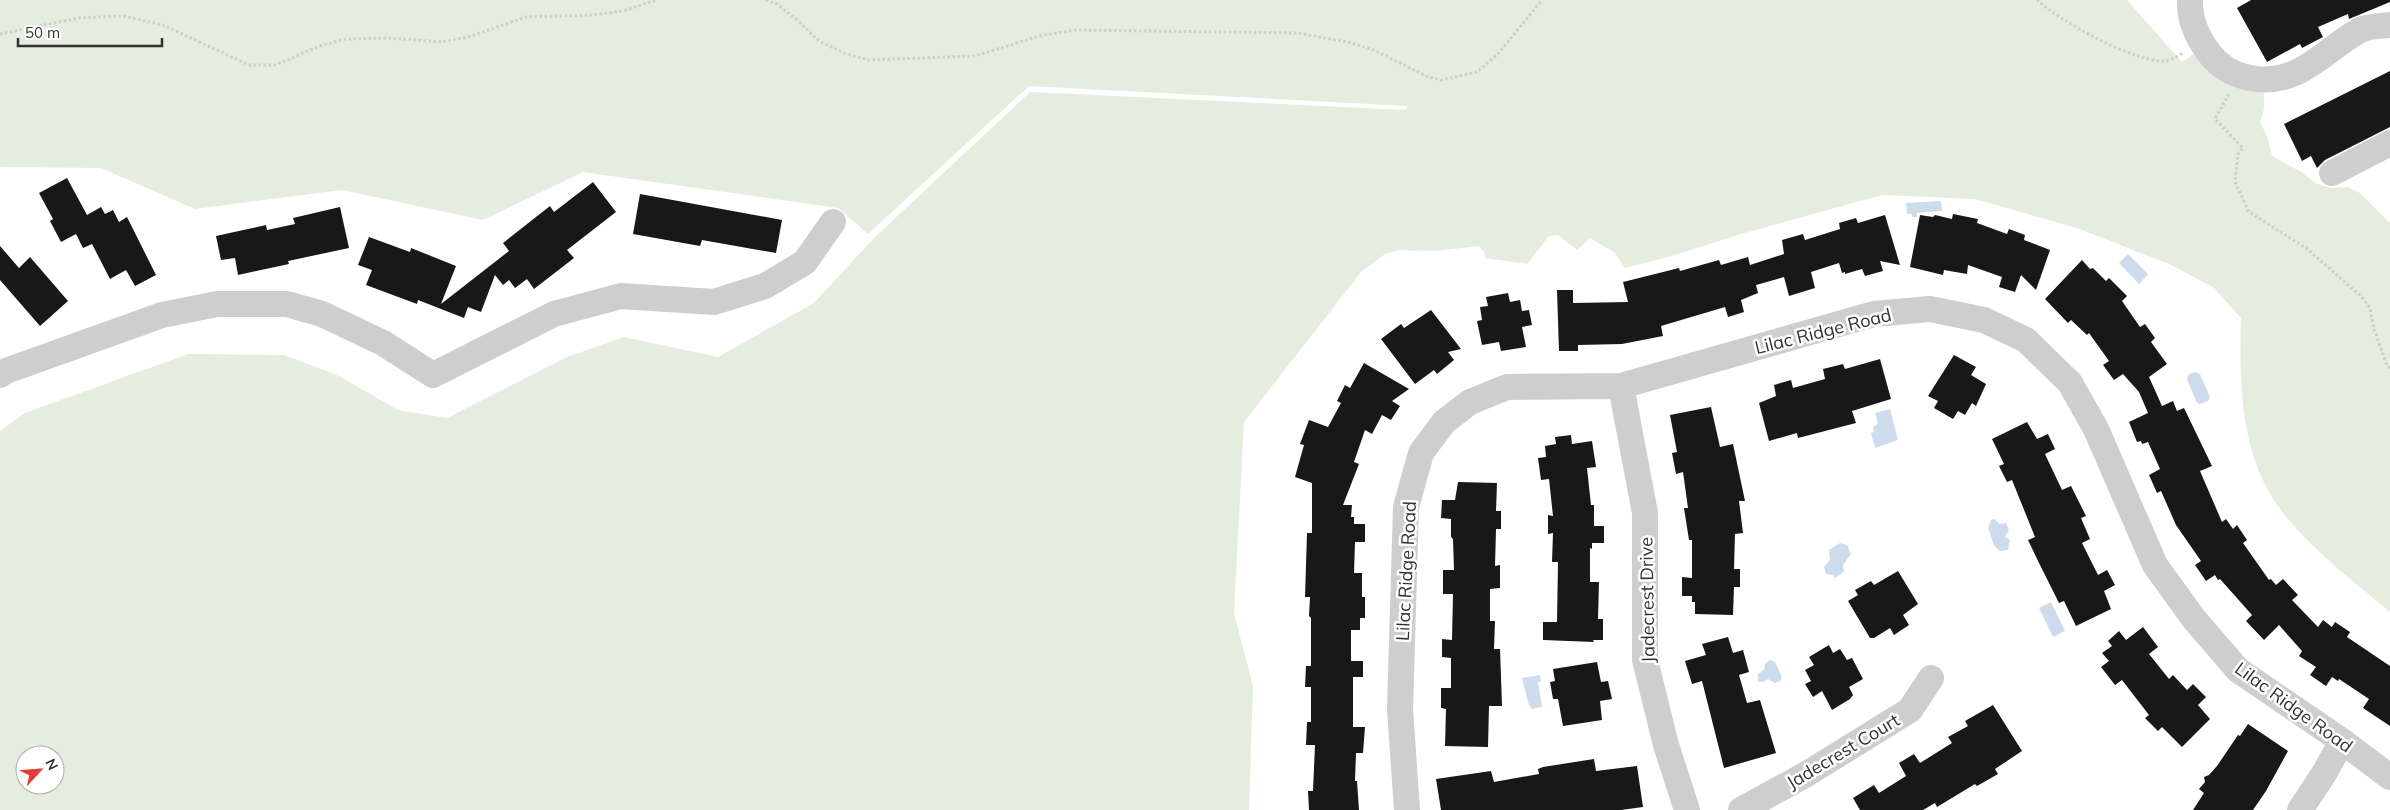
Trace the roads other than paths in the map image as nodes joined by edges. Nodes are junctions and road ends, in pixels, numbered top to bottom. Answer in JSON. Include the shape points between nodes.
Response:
{"nodes":[{"id":1,"x":2190,"y":0,"type":"edge"},
{"id":2,"x":2390,"y":25,"type":"edge"},
{"id":3,"x":2390,"y":143,"type":"edge"},
{"id":4,"x":2332,"y":173,"type":"dead end"},
{"id":5,"x":834,"y":222,"type":"dead end"},
{"id":6,"x":0,"y":375,"type":"edge"},
{"id":7,"x":1622,"y":386,"type":"junction"},
{"id":8,"x":1932,"y":678,"type":"dead end"},
{"id":9,"x":2342,"y":741,"type":"junction"},
{"id":10,"x":2390,"y":777,"type":"edge"},
{"id":11,"x":1407,"y":810,"type":"edge"},
{"id":12,"x":1687,"y":810,"type":"edge"},
{"id":13,"x":1741,"y":810,"type":"edge"},
{"id":14,"x":2300,"y":810,"type":"edge"}],
"edges":[{"from":1,"to":2,"type":"street","via":[[2190,12],[2199,39],[2216,62],[2238,76],[2270,79],[2295,73],[2362,29]]},
{"from":3,"to":4,"type":"street"},
{"from":5,"to":6,"type":"street","via":[[805,262],[765,286],[714,302],[621,296],[592,303],[554,314],[433,375],[383,343],[322,314],[287,304],[217,304],[162,315]]},
{"from":7,"to":9,"type":"street","name":"Lilac Ridge Road","via":[[1874,314],[1930,309],[1984,320],[2026,340],[2070,383],[2096,429],[2155,565],[2194,619],[2238,670]]},
{"from":7,"to":11,"type":"street","name":"Lilac Ridge Road","via":[[1507,387],[1470,402],[1444,422],[1421,453],[1406,506],[1400,709]]},
{"from":7,"to":12,"type":"street","name":"Jadecrest Drive","via":[[1645,513],[1645,660],[1666,745]]},
{"from":8,"to":13,"type":"street","name":"Jadecrest Court","via":[[1910,710]]},
{"from":9,"to":10,"type":"street","name":"Lilac Ridge Road"},
{"from":9,"to":14,"type":"street"}]}
